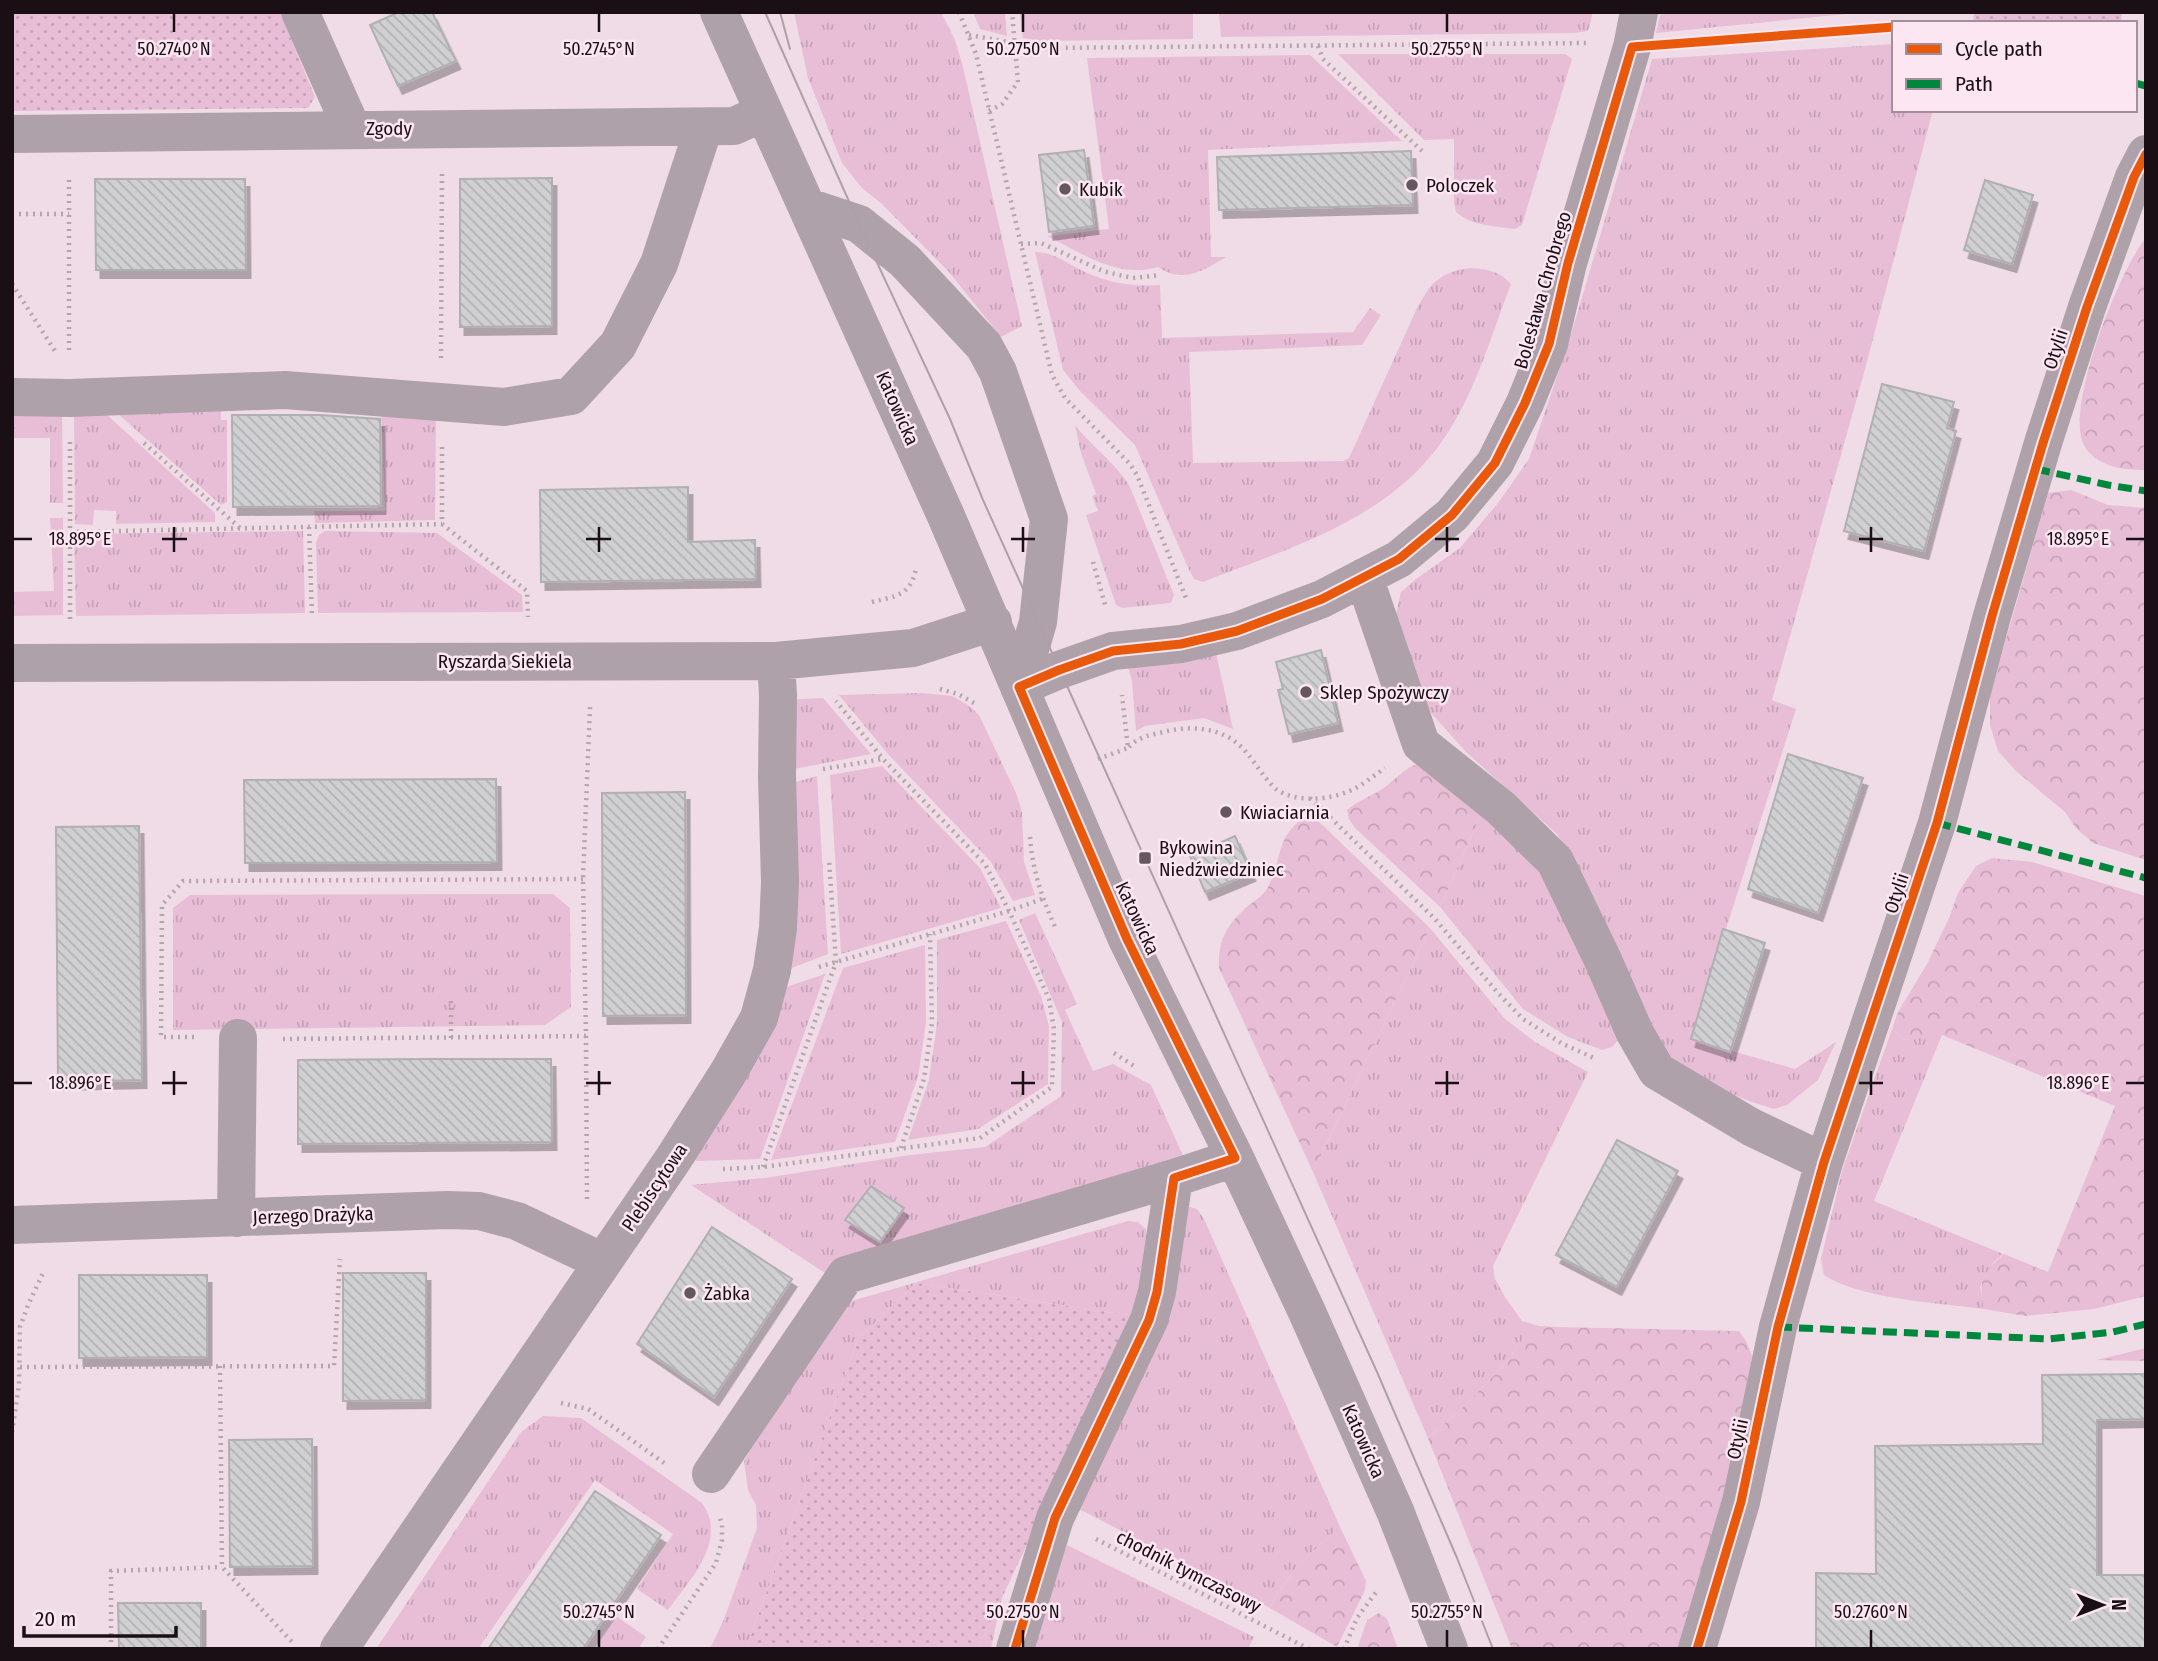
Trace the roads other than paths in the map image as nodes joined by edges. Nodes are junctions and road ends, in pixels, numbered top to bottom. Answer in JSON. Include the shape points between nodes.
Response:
{"nodes":[{"id":1,"x":300,"y":12,"type":"edge"},
{"id":2,"x":719,"y":12,"type":"edge"},
{"id":3,"x":1639,"y":12,"type":"edge"},
{"id":4,"x":763,"y":113,"type":"junction"},
{"id":5,"x":704,"y":127,"type":"junction"},
{"id":6,"x":352,"y":129,"type":"junction"},
{"id":7,"x":12,"y":134,"type":"edge"},
{"id":8,"x":2146,"y":153,"type":"edge"},
{"id":9,"x":808,"y":206,"type":"junction"},
{"id":10,"x":12,"y":397,"type":"edge"},
{"id":11,"x":1364,"y":577,"type":"junction"},
{"id":12,"x":993,"y":622,"type":"junction"},
{"id":13,"x":776,"y":661,"type":"junction"},
{"id":14,"x":12,"y":663,"type":"edge"},
{"id":15,"x":1018,"y":687,"type":"junction"},
{"id":16,"x":238,"y":1038,"type":"road end"},
{"id":17,"x":1235,"y":1158,"type":"junction"},
{"id":18,"x":1824,"y":1162,"type":"junction"},
{"id":19,"x":1174,"y":1178,"type":"junction"},
{"id":20,"x":236,"y":1218,"type":"junction"},
{"id":21,"x":12,"y":1225,"type":"edge"},
{"id":22,"x":603,"y":1262,"type":"junction"},
{"id":23,"x":711,"y":1474,"type":"dead end"},
{"id":24,"x":339,"y":1649,"type":"edge"},
{"id":25,"x":1015,"y":1649,"type":"edge"},
{"id":26,"x":1449,"y":1649,"type":"edge"},
{"id":27,"x":1697,"y":1649,"type":"edge"}],
"edges":[{"from":1,"to":6,"type":"street"},
{"from":2,"to":4,"type":"street","name":"Katowicka"},
{"from":3,"to":11,"type":"street","name":"Bolesława Chrobrego","via":[[1549,344],[1525,403],[1495,463],[1452,515],[1399,559]]},
{"from":4,"to":5,"type":"street","name":"Zgody","via":[[734,126]]},
{"from":4,"to":9,"type":"street","name":"Katowicka"},
{"from":5,"to":6,"type":"street","name":"Zgody"},
{"from":5,"to":10,"type":"street","via":[[659,264],[618,345],[571,396],[504,407],[285,390]]},
{"from":6,"to":7,"type":"street","name":"Zgody"},
{"from":8,"to":18,"type":"street","name":"Otylii","via":[[2092,294],[2043,443],[1937,822]]},
{"from":9,"to":12,"type":"street","name":"Katowicka"},
{"from":9,"to":15,"type":"street","via":[[859,224],[905,261],[984,346],[998,372],[1049,519],[1038,622]]},
{"from":11,"to":15,"type":"street","name":"Bolesława Chrobrego","via":[[1322,599],[1237,631],[1181,644],[1113,651]]},
{"from":11,"to":18,"type":"street","via":[[1421,744],[1501,808],[1555,861],[1657,1071]]},
{"from":12,"to":13,"type":"street","name":"Ryszarda Siekiela","via":[[913,648]]},
{"from":12,"to":15,"type":"street","name":"Katowicka"},
{"from":13,"to":14,"type":"street","name":"Ryszarda Siekiela"},
{"from":13,"to":22,"type":"street","name":"Plebiscytowa","via":[[778,928],[759,1018],[674,1158]]},
{"from":15,"to":17,"type":"street","name":"Katowicka","via":[[1127,939]]},
{"from":16,"to":20,"type":"street"},
{"from":17,"to":19,"type":"street"},
{"from":17,"to":26,"type":"street","name":"Katowicka","via":[[1395,1511]]},
{"from":18,"to":27,"type":"street","name":"Otylii","via":[[1778,1327],[1741,1502]]},
{"from":19,"to":23,"type":"street","via":[[846,1276]]},
{"from":19,"to":25,"type":"street","via":[[1149,1320],[1055,1518]]},
{"from":20,"to":21,"type":"street","name":"Jerzego Drażyka"},
{"from":20,"to":22,"type":"street","name":"Jerzego Drażyka","via":[[479,1211],[517,1221]]},
{"from":22,"to":24,"type":"street","name":"Plebiscytowa"}]}
